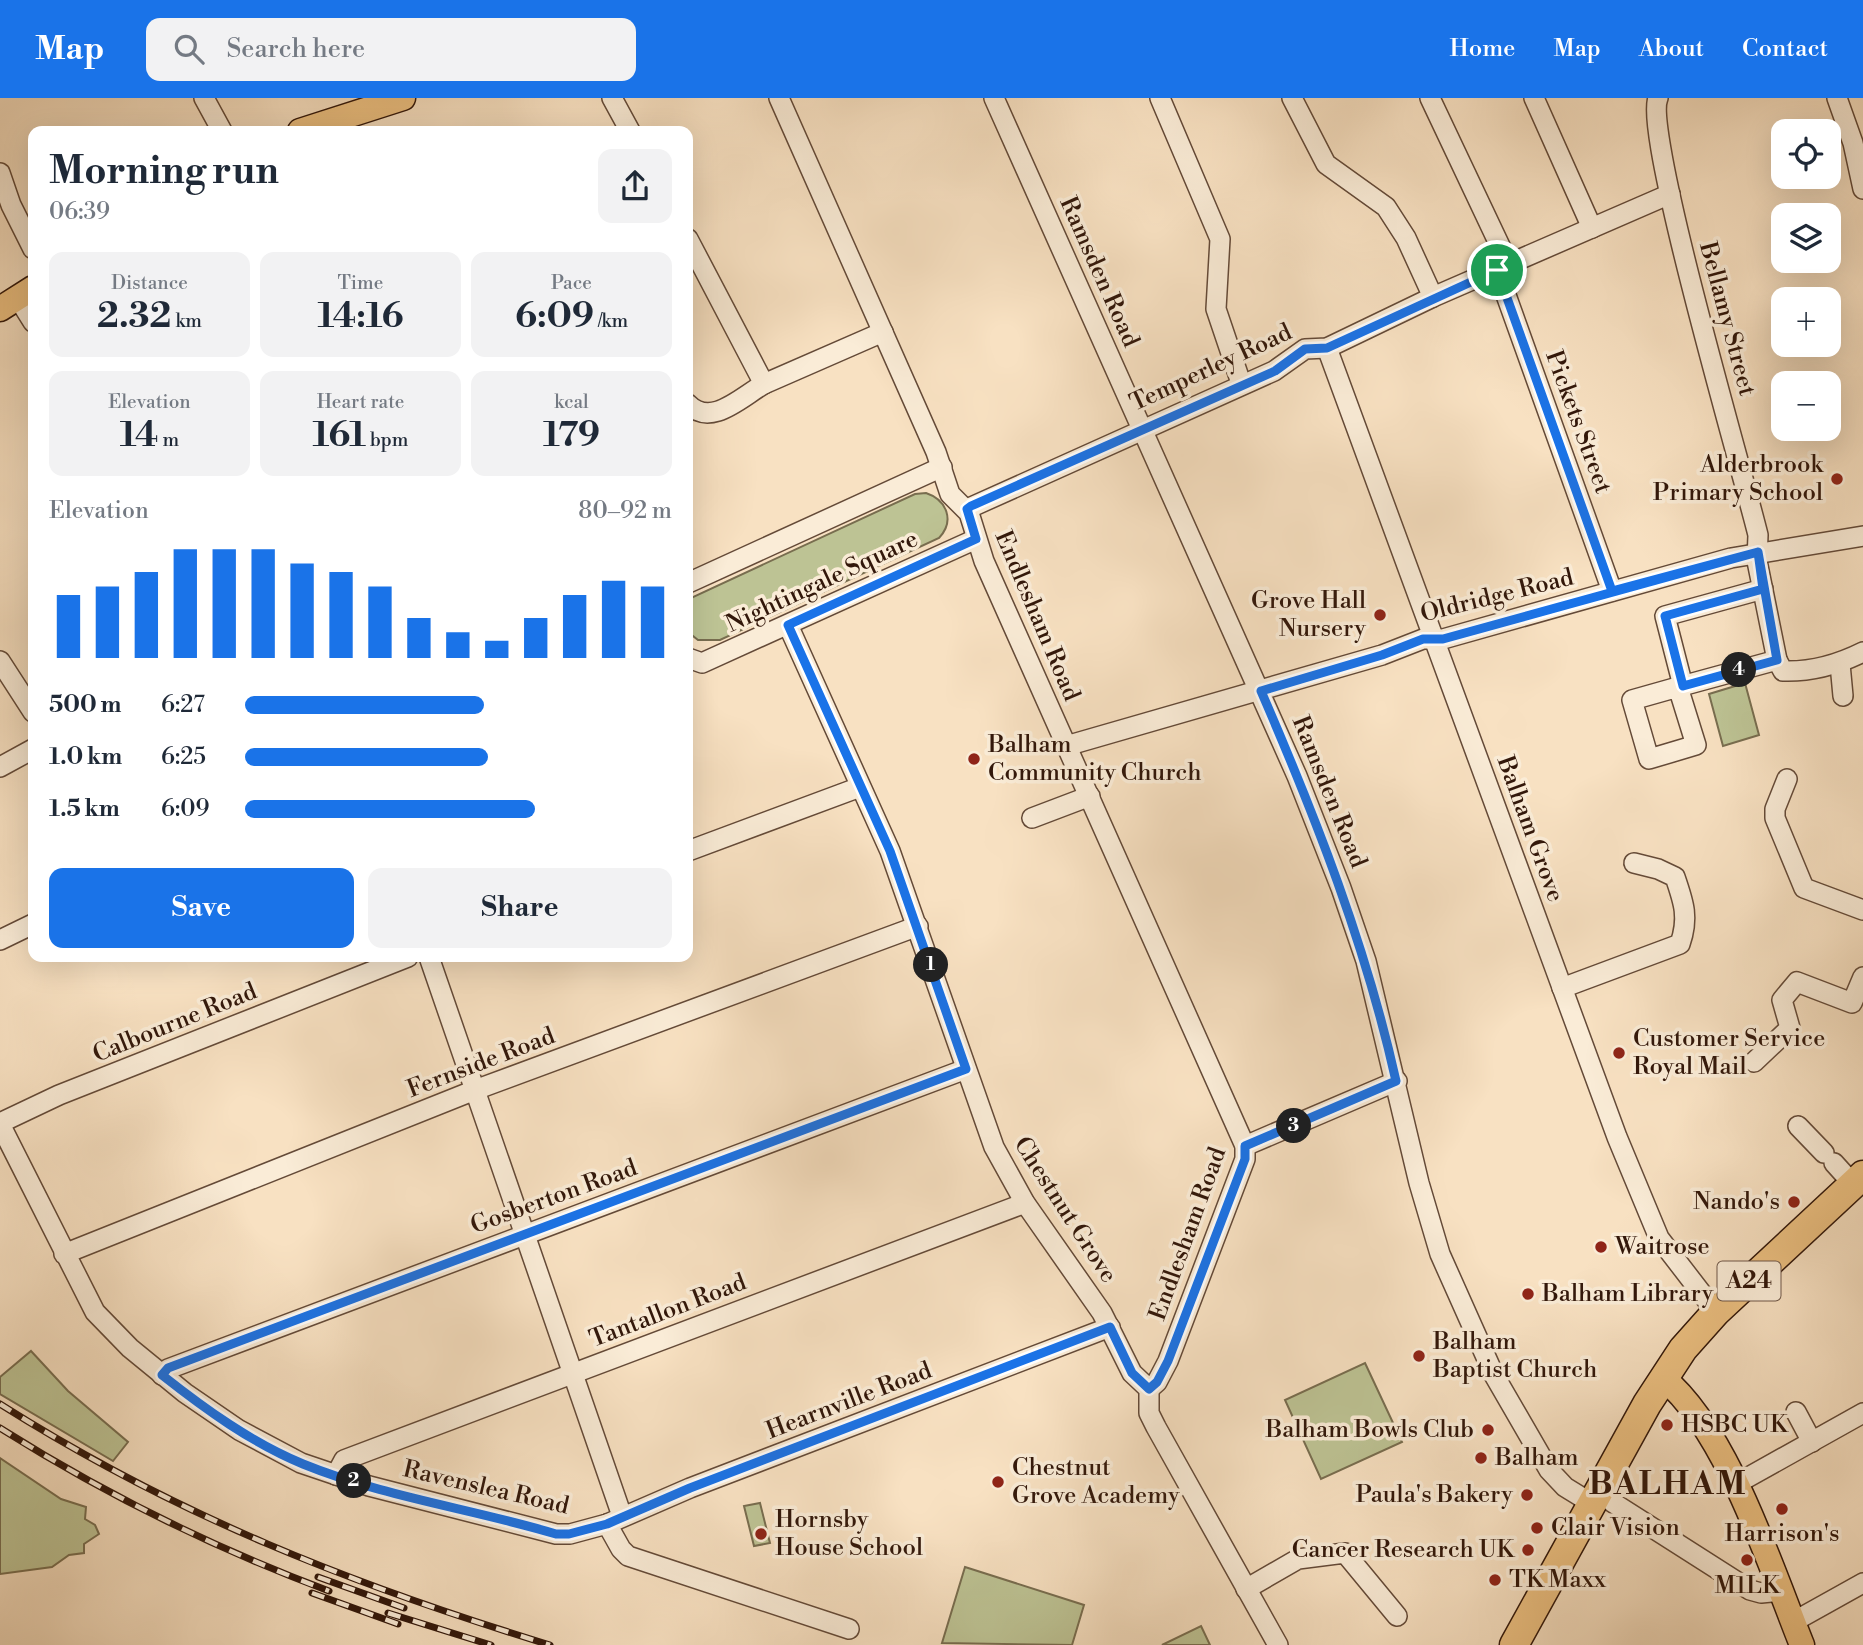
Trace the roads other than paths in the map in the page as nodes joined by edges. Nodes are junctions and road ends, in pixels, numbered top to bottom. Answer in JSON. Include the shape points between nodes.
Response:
{"nodes":[{"id":1,"x":204,"y":98,"type":"edge"},
{"id":2,"x":403,"y":98,"type":"edge"},
{"id":3,"x":612,"y":98,"type":"edge"},
{"id":4,"x":779,"y":98,"type":"edge"},
{"id":5,"x":994,"y":98,"type":"edge"},
{"id":6,"x":1160,"y":98,"type":"edge"},
{"id":7,"x":1292,"y":98,"type":"edge"},
{"id":8,"x":1430,"y":98,"type":"edge"},
{"id":9,"x":1534,"y":98,"type":"edge"},
{"id":10,"x":1658,"y":98,"type":"edge"},
{"id":11,"x":1837,"y":98,"type":"edge"},
{"id":12,"x":219,"y":126,"type":"edge"},
{"id":13,"x":316,"y":126,"type":"edge"},
{"id":14,"x":627,"y":126,"type":"edge"},
{"id":15,"x":0,"y":173,"type":"edge"},
{"id":16,"x":1863,"y":189,"type":"edge"},
{"id":17,"x":1670,"y":194,"type":"junction"},
{"id":18,"x":1592,"y":228,"type":"junction"},
{"id":19,"x":28,"y":239,"type":"edge"},
{"id":20,"x":693,"y":249,"type":"edge"},
{"id":21,"x":1503,"y":267,"type":"junction"},
{"id":22,"x":1433,"y":297,"type":"junction"},
{"id":23,"x":17,"y":298,"type":"edge"},
{"id":24,"x":28,"y":314,"type":"edge"},
{"id":25,"x":883,"y":332,"type":"junction"},
{"id":26,"x":1327,"y":348,"type":"junction"},
{"id":27,"x":1241,"y":383,"type":"junction"},
{"id":28,"x":764,"y":384,"type":"junction"},
{"id":29,"x":693,"y":408,"type":"edge"},
{"id":30,"x":1142,"y":428,"type":"junction"},
{"id":31,"x":942,"y":467,"type":"junction"},
{"id":32,"x":967,"y":509,"type":"junction"},
{"id":33,"x":1863,"y":536,"type":"edge"},
{"id":34,"x":976,"y":539,"type":"junction"},
{"id":35,"x":1758,"y":552,"type":"junction"},
{"id":36,"x":693,"y":581,"type":"edge"},
{"id":37,"x":1763,"y":589,"type":"junction"},
{"id":38,"x":1612,"y":591,"type":"junction"},
{"id":39,"x":788,"y":625,"type":"junction"},
{"id":40,"x":1433,"y":638,"type":"junction"},
{"id":41,"x":1863,"y":652,"type":"edge"},
{"id":42,"x":693,"y":660,"type":"edge"},
{"id":43,"x":1777,"y":660,"type":"junction"},
{"id":44,"x":0,"y":661,"type":"edge"},
{"id":45,"x":1840,"y":664,"type":"junction"},
{"id":46,"x":1261,"y":691,"type":"junction"},
{"id":47,"x":1843,"y":696,"type":"dead end"},
{"id":48,"x":28,"y":704,"type":"edge"},
{"id":49,"x":1066,"y":746,"type":"junction"},
{"id":50,"x":28,"y":752,"type":"edge"},
{"id":51,"x":0,"y":767,"type":"edge"},
{"id":52,"x":1787,"y":779,"type":"dead end"},
{"id":53,"x":860,"y":787,"type":"junction"},
{"id":54,"x":1090,"y":796,"type":"junction"},
{"id":55,"x":1032,"y":818,"type":"dead end"},
{"id":56,"x":693,"y":849,"type":"edge"},
{"id":57,"x":1634,"y":863,"type":"dead end"},
{"id":58,"x":1863,"y":910,"type":"edge"},
{"id":59,"x":28,"y":926,"type":"edge"},
{"id":60,"x":918,"y":926,"type":"junction"},
{"id":61,"x":0,"y":940,"type":"edge"},
{"id":62,"x":395,"y":962,"type":"edge"},
{"id":63,"x":431,"y":962,"type":"edge"},
{"id":64,"x":1863,"y":977,"type":"edge"},
{"id":65,"x":1562,"y":988,"type":"junction"},
{"id":66,"x":1755,"y":1062,"type":"dead end"},
{"id":67,"x":966,"y":1069,"type":"junction"},
{"id":68,"x":1396,"y":1081,"type":"junction"},
{"id":69,"x":475,"y":1090,"type":"junction"},
{"id":70,"x":0,"y":1124,"type":"edge"},
{"id":71,"x":1798,"y":1126,"type":"dead end"},
{"id":72,"x":1245,"y":1146,"type":"junction"},
{"id":73,"x":1858,"y":1180,"type":"edge"},
{"id":74,"x":1025,"y":1203,"type":"junction"},
{"id":75,"x":523,"y":1234,"type":"junction"},
{"id":76,"x":64,"y":1254,"type":"junction"},
{"id":77,"x":1716,"y":1312,"type":"junction"},
{"id":78,"x":1110,"y":1327,"type":"junction"},
{"id":79,"x":572,"y":1373,"type":"junction"},
{"id":80,"x":162,"y":1375,"type":"junction"},
{"id":81,"x":1663,"y":1378,"type":"junction"},
{"id":82,"x":1149,"y":1389,"type":"junction"},
{"id":83,"x":1796,"y":1412,"type":"dead end"},
{"id":84,"x":1863,"y":1413,"type":"edge"},
{"id":85,"x":1812,"y":1442,"type":"junction"},
{"id":86,"x":335,"y":1475,"type":"junction"},
{"id":87,"x":1736,"y":1484,"type":"junction"},
{"id":88,"x":1601,"y":1502,"type":"junction"},
{"id":89,"x":615,"y":1520,"type":"junction"},
{"id":90,"x":1863,"y":1583,"type":"edge"},
{"id":91,"x":1247,"y":1588,"type":"junction"},
{"id":92,"x":1782,"y":1591,"type":"junction"},
{"id":93,"x":1397,"y":1616,"type":"dead end"},
{"id":94,"x":1793,"y":1622,"type":"junction"},
{"id":95,"x":849,"y":1629,"type":"dead end"},
{"id":96,"x":1278,"y":1645,"type":"edge"},
{"id":97,"x":1514,"y":1645,"type":"edge"},
{"id":98,"x":1802,"y":1645,"type":"edge"}],
"edges":[{"from":1,"to":12,"type":"street"},
{"from":2,"to":13,"type":"main road"},
{"from":3,"to":14,"type":"street"},
{"from":4,"to":25,"type":"street","name":"Endlesham Road"},
{"from":5,"to":30,"type":"street","name":"Ramsden Road"},
{"from":6,"to":27,"type":"street","via":[[1220,239],[1216,309]]},
{"from":7,"to":22,"type":"street","via":[[1326,164],[1386,207]]},
{"from":8,"to":21,"type":"street","name":"Pickets Street"},
{"from":9,"to":18,"type":"street"},
{"from":10,"to":17,"type":"street","name":"Bellamy Street","via":[[1655,124]]},
{"from":11,"to":16,"type":"street"},
{"from":15,"to":19,"type":"street"},
{"from":17,"to":18,"type":"street","name":"Temperley Road"},
{"from":17,"to":35,"type":"street","name":"Bellamy Street","via":[[1758,535]]},
{"from":18,"to":21,"type":"street","name":"Temperley Road"},
{"from":20,"to":28,"type":"street"},
{"from":21,"to":22,"type":"street","name":"Temperley Road"},
{"from":21,"to":38,"type":"street","name":"Pickets Street"},
{"from":22,"to":26,"type":"street","name":"Temperley Road"},
{"from":23,"to":24,"type":"street"},
{"from":25,"to":28,"type":"street"},
{"from":25,"to":31,"type":"street","name":"Endlesham Road"},
{"from":26,"to":27,"type":"street","name":"Temperley Road","via":[[1305,349],[1275,371]]},
{"from":26,"to":40,"type":"street","name":"Balham Grove"},
{"from":27,"to":30,"type":"street","name":"Temperley Road"},
{"from":28,"to":29,"type":"street","via":[[713,414]]},
{"from":30,"to":32,"type":"street","name":"Temperley Road"},
{"from":30,"to":46,"type":"street","name":"Ramsden Road"},
{"from":31,"to":32,"type":"street","name":"Endlesham Road","via":[[950,494]]},
{"from":31,"to":36,"type":"street"},
{"from":32,"to":34,"type":"street","name":"Endlesham Road"},
{"from":33,"to":35,"type":"street","name":"Oldridge Road"},
{"from":34,"to":39,"type":"street","name":"Nightingale Square"},
{"from":34,"to":49,"type":"street","name":"Endlesham Road"},
{"from":35,"to":37,"type":"street","name":"Bellamy Street"},
{"from":35,"to":38,"type":"street","name":"Oldridge Road"},
{"from":37,"to":43,"type":"street","name":"Bellamy Street"},
{"from":37,"to":43,"type":"street","via":[[1665,616],[1680,686]]},
{"from":38,"to":40,"type":"street","name":"Oldridge Road","via":[[1443,639]]},
{"from":39,"to":42,"type":"street","name":"Nightingale Square","via":[[702,663]]},
{"from":39,"to":53,"type":"street","name":"Chestnut Grove"},
{"from":40,"to":46,"type":"street","name":"Oldridge Road"},
{"from":40,"to":65,"type":"street","name":"Balham Grove"},
{"from":41,"to":45,"type":"street"},
{"from":43,"to":45,"type":"street","via":[[1783,671]]},
{"from":44,"to":48,"type":"street"},
{"from":45,"to":47,"type":"street"},
{"from":46,"to":49,"type":"street","name":"Oldridge Road"},
{"from":46,"to":68,"type":"street","name":"Ramsden Road","via":[[1342,888]]},
{"from":49,"to":54,"type":"street","name":"Endlesham Road"},
{"from":50,"to":51,"type":"street"},
{"from":52,"to":58,"type":"street","via":[[1774,809],[1775,818],[1804,888]]},
{"from":53,"to":56,"type":"street"},
{"from":53,"to":60,"type":"street","name":"Chestnut Grove"},
{"from":54,"to":55,"type":"street"},
{"from":54,"to":72,"type":"street","name":"Endlesham Road"},
{"from":57,"to":65,"type":"street","via":[[1675,877],[1687,912],[1679,944]]},
{"from":59,"to":61,"type":"street"},
{"from":60,"to":67,"type":"street","name":"Chestnut Grove"},
{"from":60,"to":69,"type":"street","name":"Fernside Road"},
{"from":62,"to":70,"type":"street","name":"Calbourne Road","via":[[59,1095]]},
{"from":63,"to":69,"type":"street"},
{"from":64,"to":66,"type":"street","via":[[1852,1003],[1797,982],[1782,1000],[1790,1028]]},
{"from":65,"to":77,"type":"street","name":"Balham Grove","via":[[1659,1238]]},
{"from":67,"to":74,"type":"street","name":"Chestnut Grove","via":[[994,1147]]},
{"from":67,"to":75,"type":"street","name":"Gosberton Road"},
{"from":68,"to":72,"type":"street"},
{"from":68,"to":88,"type":"street","name":"Ramsden Road","via":[[1440,1254],[1480,1348],[1549,1470],[1565,1487]]},
{"from":69,"to":75,"type":"street"},
{"from":69,"to":76,"type":"street","name":"Fernside Road"},
{"from":70,"to":76,"type":"street","name":"Ravenslea Road"},
{"from":71,"to":73,"type":"street"},
{"from":72,"to":82,"type":"street","name":"Endlesham Road","via":[[1245,1159],[1168,1361]]},
{"from":73,"to":77,"type":"highway","number":"A24"},
{"from":74,"to":78,"type":"street","name":"Chestnut Grove"},
{"from":74,"to":79,"type":"street","name":"Tantallon Road"},
{"from":75,"to":79,"type":"street"},
{"from":75,"to":80,"type":"street","name":"Gosberton Road","via":[[168,1368]]},
{"from":76,"to":80,"type":"street","name":"Ravenslea Road","via":[[95,1311]]},
{"from":77,"to":81,"type":"highway","number":"A24"},
{"from":78,"to":82,"type":"street","name":"Chestnut Grove","via":[[1132,1373]]},
{"from":78,"to":89,"type":"street","name":"Hearnville Road"},
{"from":79,"to":86,"type":"street","name":"Tantallon Road","via":[[344,1460]]},
{"from":79,"to":89,"type":"street"},
{"from":80,"to":86,"type":"street","name":"Ravenslea Road","via":[[239,1430],[301,1463]]},
{"from":81,"to":87,"type":"main road","via":[[1694,1410]]},
{"from":81,"to":88,"type":"highway","number":"A24"},
{"from":82,"to":91,"type":"street","via":[[1149,1413]]},
{"from":83,"to":85,"type":"street"},
{"from":84,"to":85,"type":"street"},
{"from":85,"to":87,"type":"street"},
{"from":86,"to":89,"type":"street","name":"Ravenslea Road","via":[[556,1534]]},
{"from":87,"to":92,"type":"main road"},
{"from":88,"to":92,"type":"street","name":"Ramsden Road","via":[[1750,1590]]},
{"from":88,"to":97,"type":"highway","number":"A24"},
{"from":89,"to":95,"type":"street","via":[[621,1549],[628,1556]]},
{"from":90,"to":94,"type":"street"},
{"from":91,"to":93,"type":"street","via":[[1298,1559],[1345,1553]]},
{"from":91,"to":96,"type":"street"},
{"from":92,"to":94,"type":"main road"},
{"from":94,"to":98,"type":"main road"}]}
